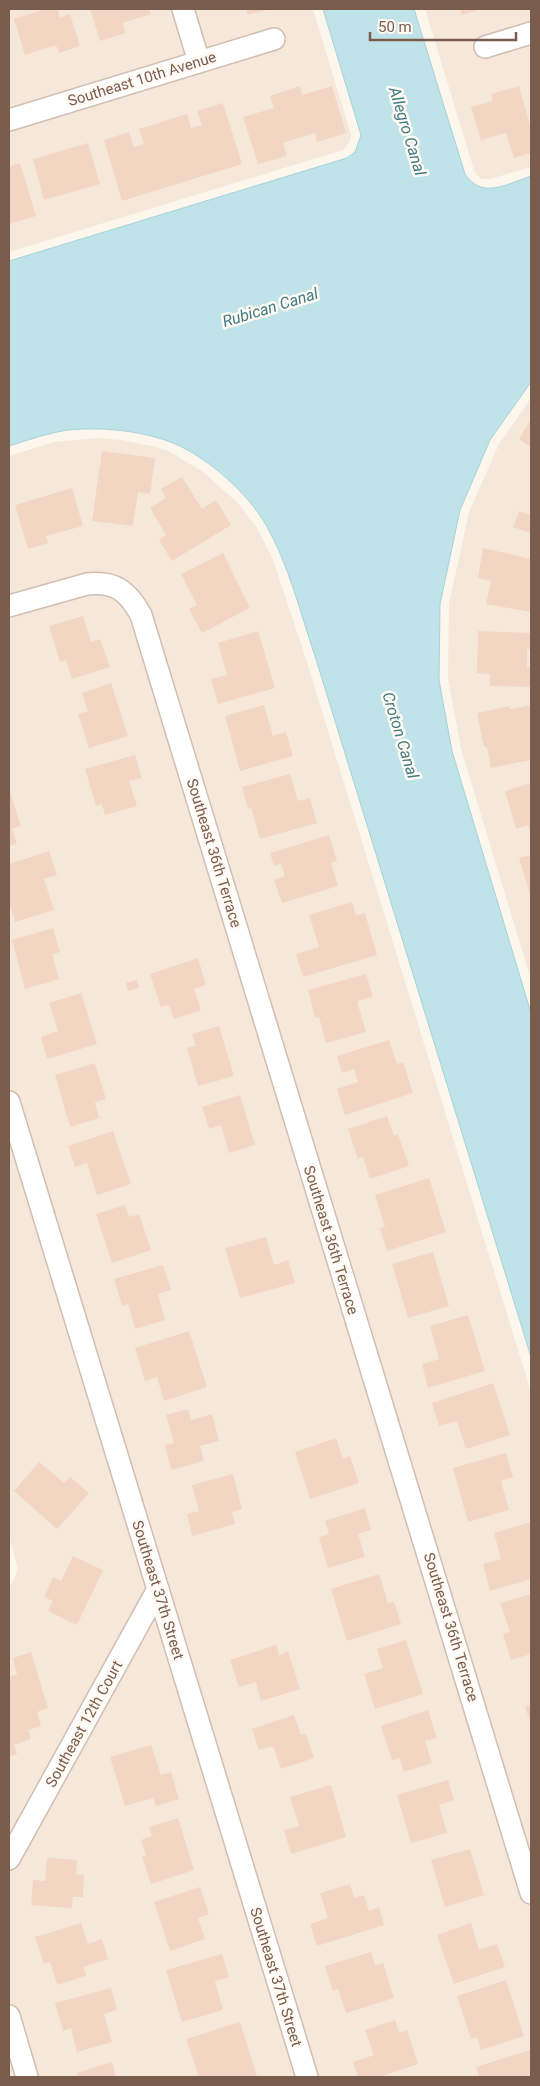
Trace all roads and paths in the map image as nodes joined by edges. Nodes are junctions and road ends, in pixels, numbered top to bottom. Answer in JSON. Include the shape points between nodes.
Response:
{"nodes":[{"id":1,"x":183,"y":9,"type":"edge"},
{"id":2,"x":531,"y":33,"type":"edge"},
{"id":3,"x":274,"y":39,"type":"dead end"},
{"id":4,"x":485,"y":47,"type":"dead end"},
{"id":5,"x":199,"y":62,"type":"junction"},
{"id":6,"x":9,"y":120,"type":"edge"},
{"id":7,"x":9,"y":606,"type":"edge"},
{"id":8,"x":9,"y":1102,"type":"edge"},
{"id":9,"x":158,"y":1589,"type":"junction"},
{"id":10,"x":9,"y":1860,"type":"edge"},
{"id":11,"x":531,"y":1893,"type":"edge"},
{"id":12,"x":9,"y":2016,"type":"edge"},
{"id":13,"x":27,"y":2077,"type":"edge"},
{"id":14,"x":307,"y":2077,"type":"edge"}],
"edges":[{"from":1,"to":5,"type":"street"},
{"from":2,"to":4,"type":"street"},
{"from":3,"to":5,"type":"street","name":"Southeast 10th Avenue"},
{"from":5,"to":6,"type":"street","name":"Southeast 10th Avenue"},
{"from":7,"to":11,"type":"street","name":"Southeast 36th Terrace","via":[[87,584],[109,584],[124,592],[136,606],[145,628]]},
{"from":8,"to":9,"type":"street","name":"Southeast 37th Street"},
{"from":9,"to":10,"type":"street","name":"Southeast 12th Court"},
{"from":9,"to":14,"type":"street","name":"Southeast 37th Street"},
{"from":12,"to":13,"type":"street"}]}
